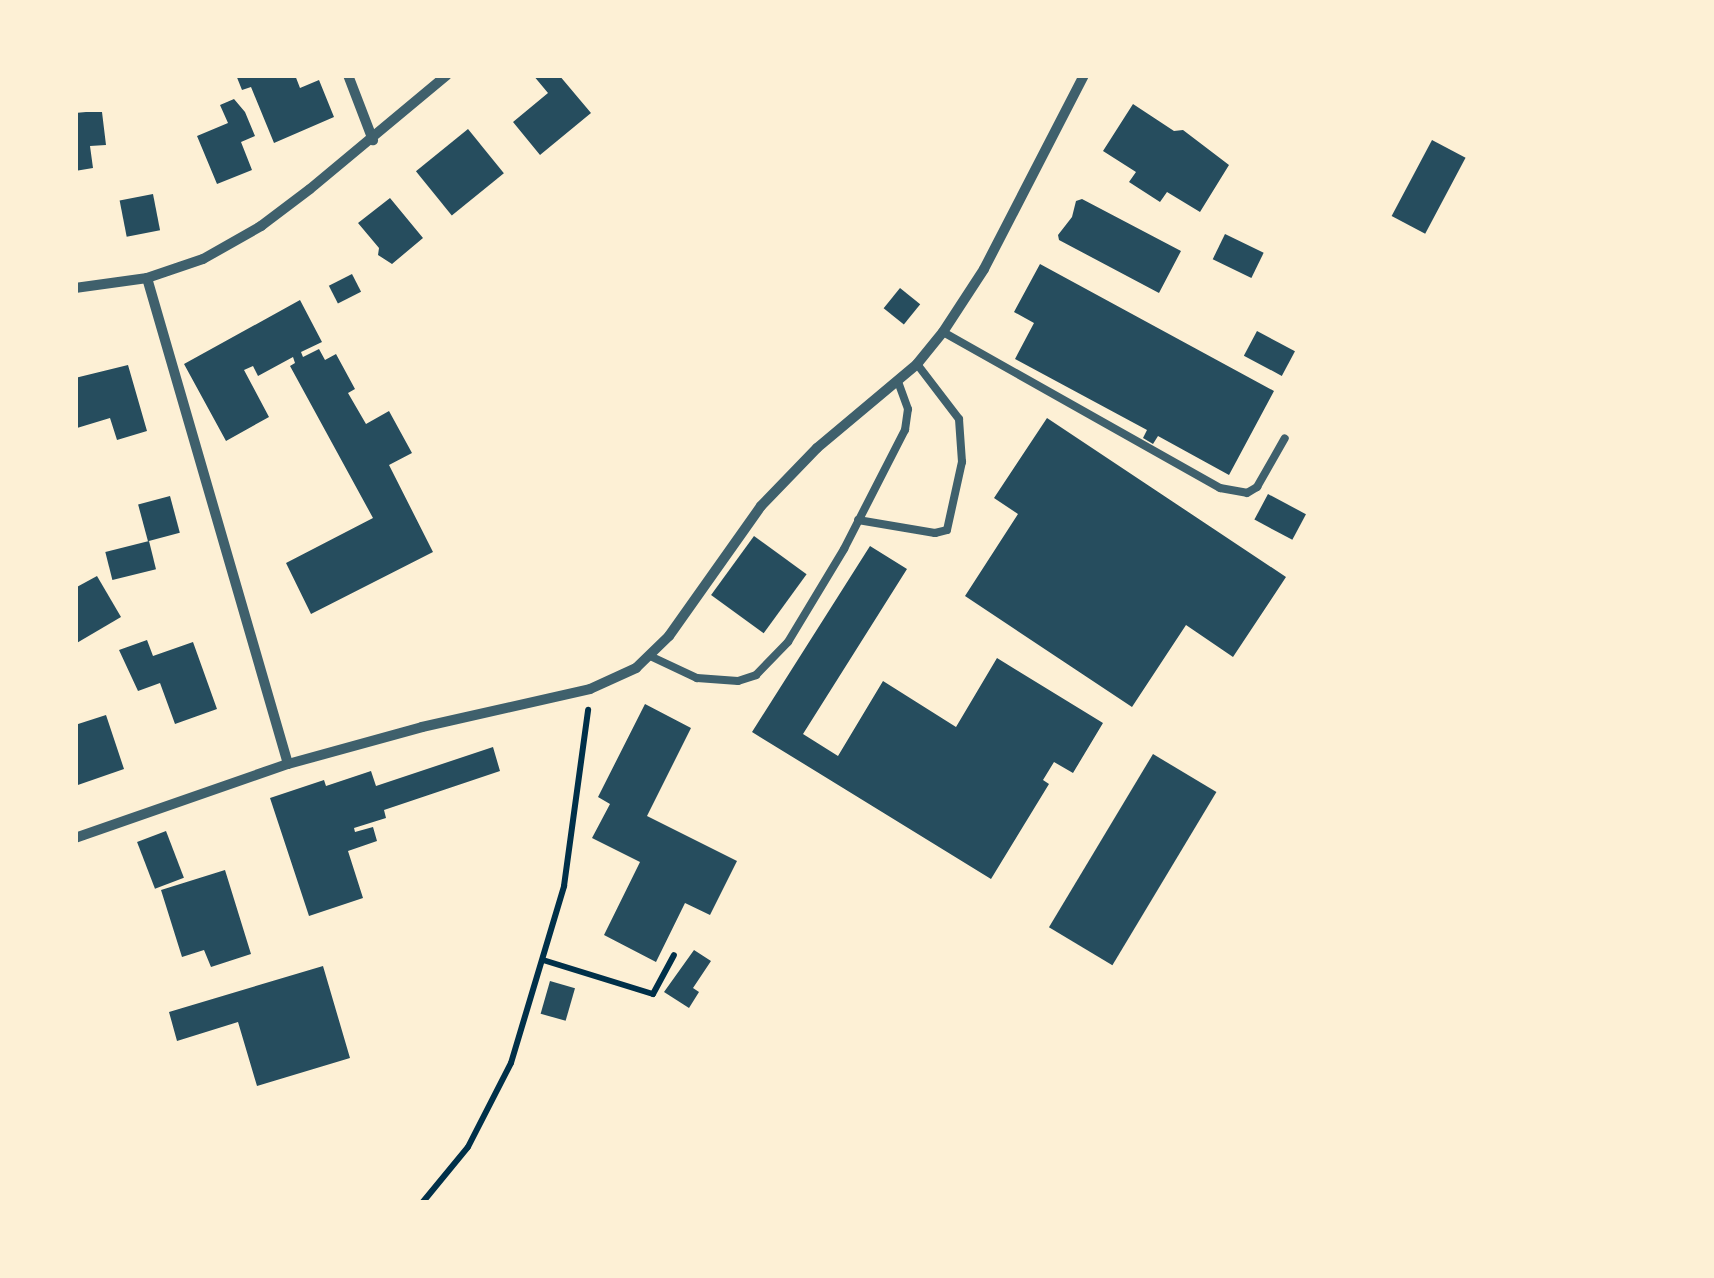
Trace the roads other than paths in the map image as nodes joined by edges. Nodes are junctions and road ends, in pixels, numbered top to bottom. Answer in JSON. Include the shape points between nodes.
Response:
{"nodes":[{"id":1,"x":348,"y":75,"type":"edge"},
{"id":2,"x":447,"y":75,"type":"edge"},
{"id":3,"x":1084,"y":75,"type":"edge"},
{"id":4,"x":373,"y":140,"type":"junction"},
{"id":5,"x":147,"y":278,"type":"junction"},
{"id":6,"x":75,"y":288,"type":"edge"},
{"id":7,"x":943,"y":332,"type":"junction"},
{"id":8,"x":917,"y":364,"type":"junction"},
{"id":9,"x":898,"y":381,"type":"junction"},
{"id":10,"x":1284,"y":438,"type":"dead end"},
{"id":11,"x":858,"y":520,"type":"junction"},
{"id":12,"x":650,"y":656,"type":"junction"},
{"id":13,"x":288,"y":764,"type":"junction"},
{"id":14,"x":75,"y":838,"type":"edge"}],
"edges":[{"from":1,"to":4,"type":"street"},
{"from":2,"to":4,"type":"street"},
{"from":3,"to":7,"type":"street","via":[[984,268]]},
{"from":4,"to":5,"type":"street","via":[[261,226],[203,259]]},
{"from":5,"to":6,"type":"street"},
{"from":5,"to":13,"type":"street"},
{"from":7,"to":8,"type":"street"},
{"from":7,"to":10,"type":"lane","via":[[1220,488],[1247,493],[1257,486]]},
{"from":8,"to":9,"type":"street"},
{"from":8,"to":11,"type":"lane","via":[[959,419],[962,462],[947,530]]},
{"from":9,"to":11,"type":"lane","via":[[908,409],[905,430]]},
{"from":9,"to":12,"type":"street","via":[[816,448],[761,506]]},
{"from":11,"to":12,"type":"lane","via":[[788,642],[756,676],[697,678]]},
{"from":12,"to":13,"type":"street","via":[[590,689]]},
{"from":13,"to":14,"type":"street"}]}
